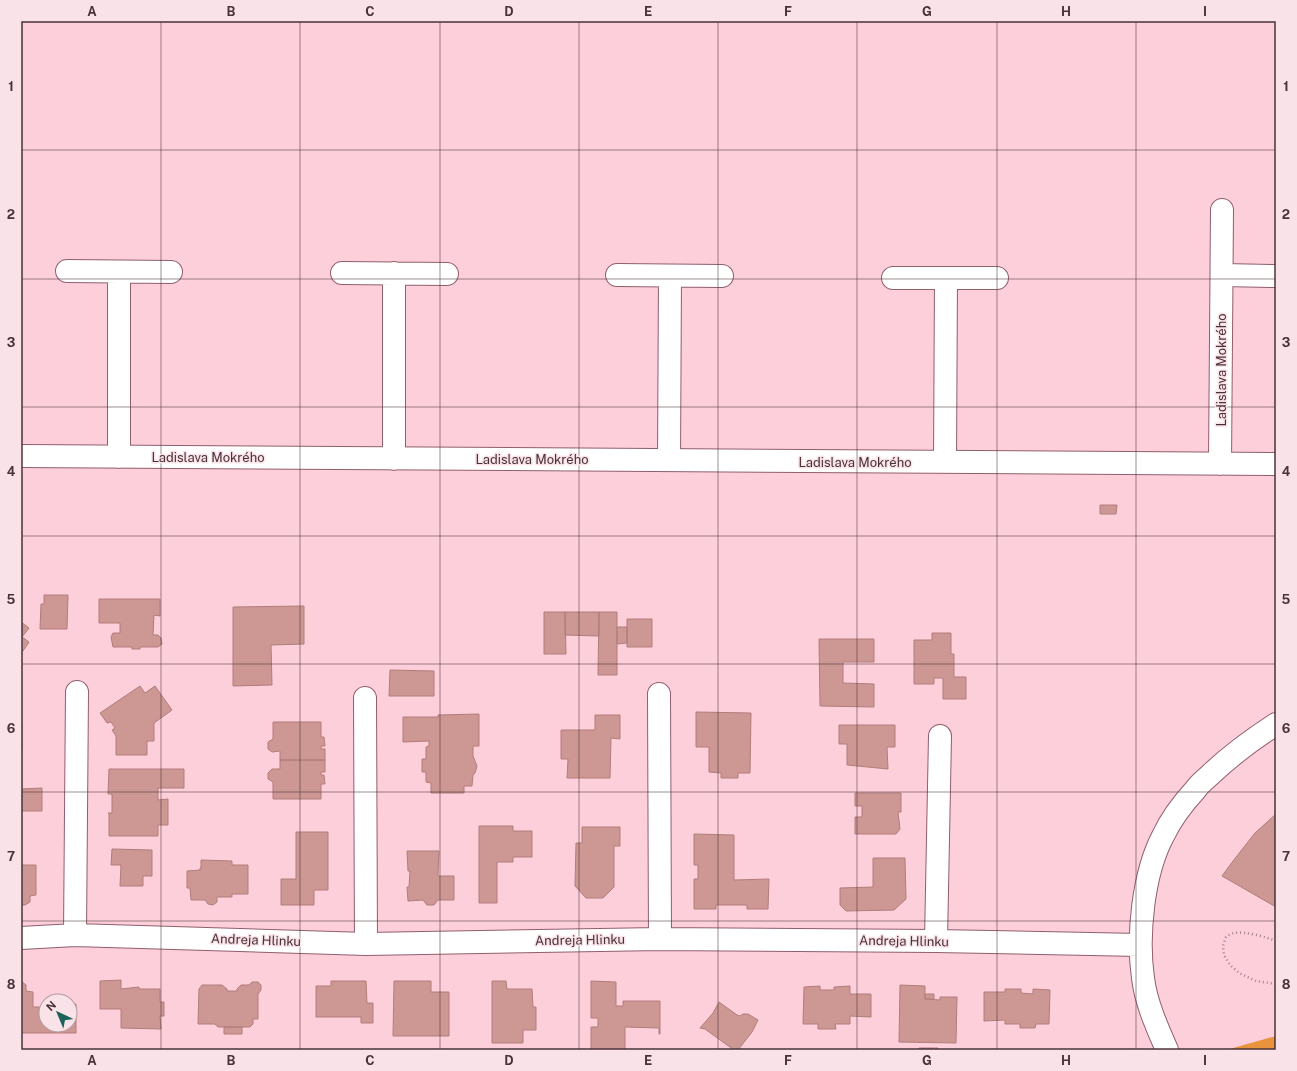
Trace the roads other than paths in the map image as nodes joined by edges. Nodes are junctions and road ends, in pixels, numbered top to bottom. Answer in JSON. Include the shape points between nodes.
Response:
{"nodes":[{"id":1,"x":1222,"y":210,"type":"dead end"},
{"id":2,"x":67,"y":271,"type":"dead end"},
{"id":3,"x":119,"y":272,"type":"junction"},
{"id":4,"x":172,"y":272,"type":"dead end"},
{"id":5,"x":342,"y":273,"type":"dead end"},
{"id":6,"x":394,"y":273,"type":"junction"},
{"id":7,"x":447,"y":274,"type":"dead end"},
{"id":8,"x":617,"y":275,"type":"dead end"},
{"id":9,"x":1222,"y":275,"type":"junction"},
{"id":10,"x":670,"y":276,"type":"junction"},
{"id":11,"x":722,"y":276,"type":"dead end"},
{"id":12,"x":1276,"y":276,"type":"edge"},
{"id":13,"x":893,"y":278,"type":"dead end"},
{"id":14,"x":946,"y":278,"type":"junction"},
{"id":15,"x":997,"y":278,"type":"dead end"},
{"id":16,"x":21,"y":456,"type":"edge"},
{"id":17,"x":119,"y":457,"type":"junction"},
{"id":18,"x":394,"y":458,"type":"junction"},
{"id":19,"x":669,"y":460,"type":"junction"},
{"id":20,"x":945,"y":462,"type":"junction"},
{"id":21,"x":1220,"y":464,"type":"junction"},
{"id":22,"x":1276,"y":464,"type":"edge"},
{"id":23,"x":77,"y":692,"type":"dead end"},
{"id":24,"x":659,"y":694,"type":"dead end"},
{"id":25,"x":365,"y":698,"type":"dead end"},
{"id":26,"x":1276,"y":724,"type":"edge"},
{"id":27,"x":940,"y":736,"type":"dead end"},
{"id":28,"x":75,"y":935,"type":"junction"},
{"id":29,"x":21,"y":938,"type":"edge"},
{"id":30,"x":660,"y":939,"type":"junction"},
{"id":31,"x":936,"y":941,"type":"junction"},
{"id":32,"x":366,"y":944,"type":"junction"},
{"id":33,"x":1140,"y":945,"type":"junction"},
{"id":34,"x":1167,"y":1050,"type":"edge"}],
"edges":[{"from":1,"to":9,"type":"street","name":"Ladislava Mokrého"},
{"from":2,"to":3,"type":"street"},
{"from":3,"to":4,"type":"street"},
{"from":3,"to":17,"type":"street"},
{"from":5,"to":6,"type":"street"},
{"from":6,"to":7,"type":"street"},
{"from":6,"to":18,"type":"street"},
{"from":8,"to":10,"type":"street"},
{"from":9,"to":12,"type":"street"},
{"from":9,"to":21,"type":"street","name":"Ladislava Mokrého"},
{"from":10,"to":11,"type":"street"},
{"from":10,"to":19,"type":"street"},
{"from":13,"to":14,"type":"street"},
{"from":14,"to":15,"type":"street"},
{"from":14,"to":20,"type":"street"},
{"from":16,"to":17,"type":"street","name":"Ladislava Mokrého"},
{"from":17,"to":18,"type":"street","name":"Ladislava Mokrého"},
{"from":18,"to":19,"type":"street","name":"Ladislava Mokrého"},
{"from":19,"to":20,"type":"street","name":"Ladislava Mokrého"},
{"from":20,"to":21,"type":"street","name":"Ladislava Mokrého"},
{"from":21,"to":22,"type":"street","name":"Ladislava Mokrého"},
{"from":23,"to":28,"type":"street"},
{"from":24,"to":30,"type":"street"},
{"from":25,"to":32,"type":"street"},
{"from":26,"to":33,"type":"street","via":[[1231,757],[1196,788],[1177,813],[1163,836],[1151,868],[1143,906]]},
{"from":27,"to":31,"type":"street"},
{"from":28,"to":29,"type":"street","name":"Andreja Hlinku"},
{"from":28,"to":32,"type":"street","name":"Andreja Hlinku"},
{"from":30,"to":31,"type":"street","name":"Andreja Hlinku"},
{"from":30,"to":32,"type":"street","name":"Andreja Hlinku"},
{"from":31,"to":33,"type":"street","name":"Andreja Hlinku"},
{"from":33,"to":34,"type":"street","via":[[1143,979],[1154,1020]]}]}
